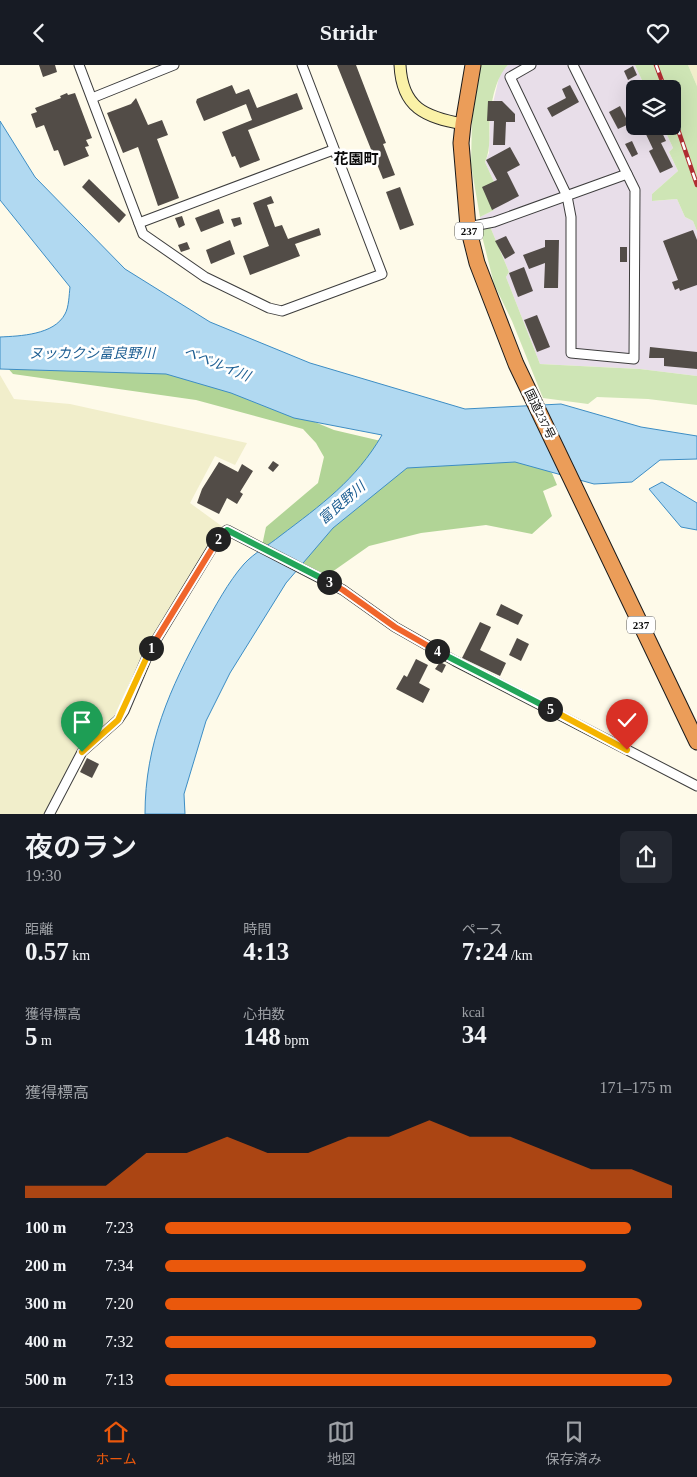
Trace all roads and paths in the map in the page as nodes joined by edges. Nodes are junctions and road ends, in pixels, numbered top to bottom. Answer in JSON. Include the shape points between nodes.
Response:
{"nodes":[{"id":1,"x":79,"y":65,"type":"edge"},
{"id":2,"x":174,"y":65,"type":"edge"},
{"id":3,"x":302,"y":65,"type":"edge"},
{"id":4,"x":400,"y":65,"type":"edge"},
{"id":5,"x":474,"y":65,"type":"edge"},
{"id":6,"x":531,"y":65,"type":"edge"},
{"id":7,"x":573,"y":65,"type":"edge"},
{"id":8,"x":92,"y":98,"type":"junction"},
{"id":9,"x":463,"y":123,"type":"junction"},
{"id":10,"x":334,"y":150,"type":"junction"},
{"id":11,"x":626,"y":174,"type":"junction"},
{"id":12,"x":567,"y":196,"type":"junction"},
{"id":13,"x":140,"y":223,"type":"junction"},
{"id":14,"x":468,"y":227,"type":"junction"},
{"id":15,"x":697,"y":742,"type":"edge"},
{"id":16,"x":697,"y":786,"type":"edge"},
{"id":17,"x":50,"y":814,"type":"edge"}],
"edges":[{"from":1,"to":8,"type":"street"},
{"from":2,"to":8,"type":"street"},
{"from":3,"to":10,"type":"street"},
{"from":4,"to":9,"type":"street","via":[[400,77],[411,103],[426,115]]},
{"from":5,"to":9,"type":"highway","name":"国道237号","number":"237"},
{"from":6,"to":12,"type":"street","via":[[510,77]]},
{"from":7,"to":11,"type":"street"},
{"from":8,"to":13,"type":"street"},
{"from":9,"to":14,"type":"highway","name":"国道237号","number":"237"},
{"from":10,"to":13,"type":"street"},
{"from":10,"to":13,"type":"street","via":[[382,274],[282,311],[269,308],[205,277],[143,234]]},
{"from":11,"to":12,"type":"street"},
{"from":11,"to":12,"type":"street","via":[[635,190],[634,359],[571,353],[571,217]]},
{"from":12,"to":14,"type":"street","via":[[494,222]]},
{"from":14,"to":15,"type":"highway","name":"国道237号","number":"237","via":[[487,291],[528,388]]},
{"from":16,"to":17,"type":"street","via":[[454,661],[395,627],[338,587],[227,530],[217,540],[150,650],[124,711],[82,752]]}]}
